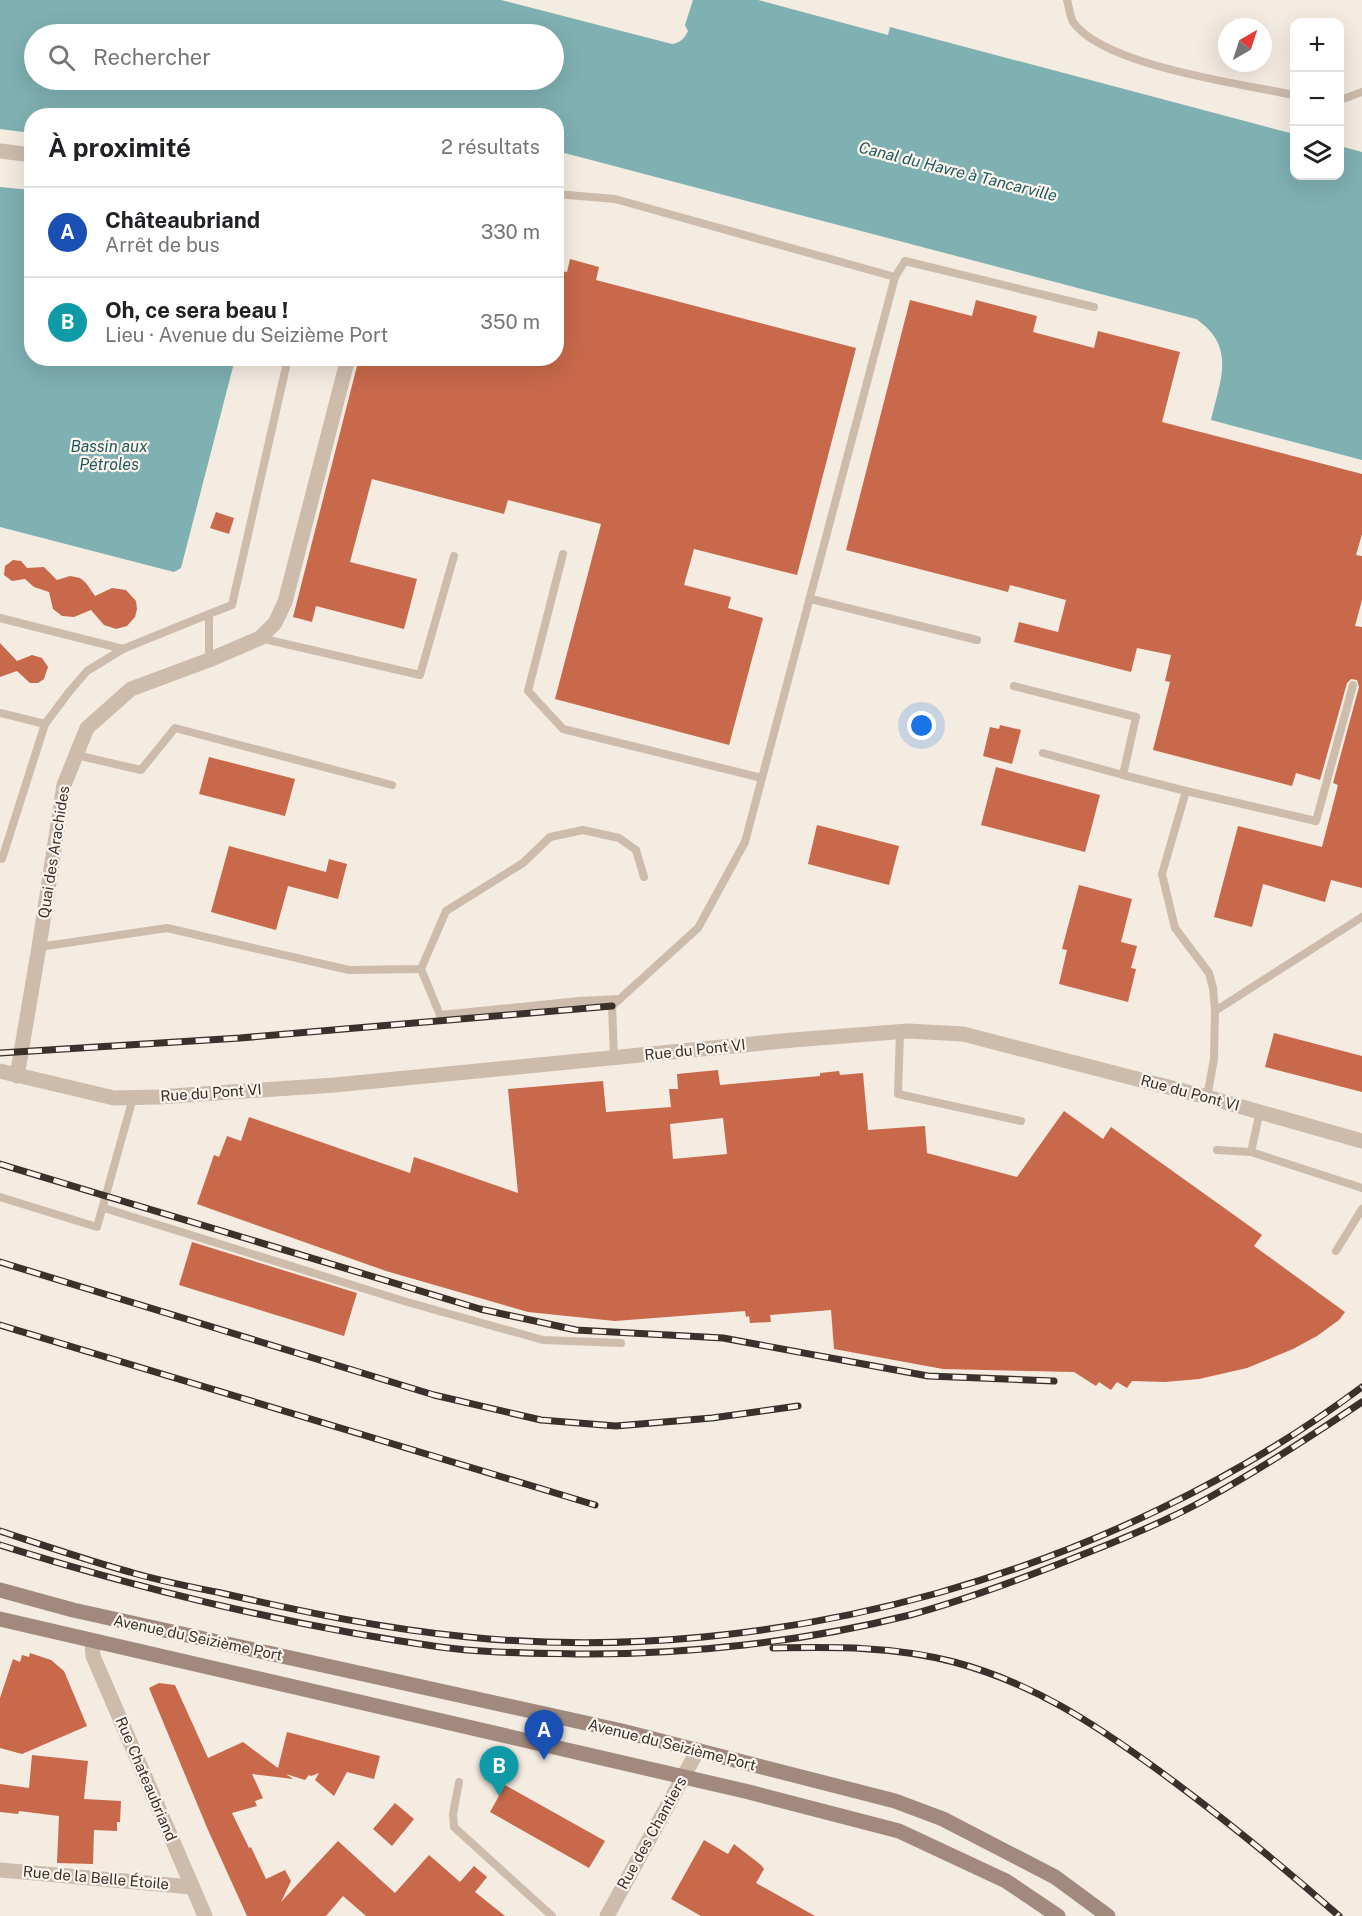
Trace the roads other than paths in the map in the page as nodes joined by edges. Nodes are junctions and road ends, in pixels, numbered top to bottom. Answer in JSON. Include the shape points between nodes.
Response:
{"nodes":[{"id":1,"x":1067,"y":0,"type":"edge"},
{"id":2,"x":1362,"y":92,"type":"edge"},
{"id":3,"x":1290,"y":94,"type":"edge"},
{"id":4,"x":1344,"y":99,"type":"edge"},
{"id":5,"x":0,"y":151,"type":"edge"},
{"id":6,"x":24,"y":154,"type":"edge"},
{"id":7,"x":564,"y":195,"type":"edge"},
{"id":8,"x":895,"y":277,"type":"junction"},
{"id":9,"x":1094,"y":307,"type":"dead end"},
{"id":10,"x":286,"y":366,"type":"edge"},
{"id":11,"x":346,"y":366,"type":"edge"},
{"id":12,"x":563,"y":554,"type":"dead end"},
{"id":13,"x":453,"y":556,"type":"dead end"},
{"id":14,"x":811,"y":598,"type":"junction"},
{"id":15,"x":209,"y":614,"type":"junction"},
{"id":16,"x":0,"y":618,"type":"edge"},
{"id":17,"x":260,"y":638,"type":"junction"},
{"id":18,"x":977,"y":640,"type":"dead end"},
{"id":19,"x":123,"y":649,"type":"junction"},
{"id":20,"x":209,"y":660,"type":"junction"},
{"id":21,"x":1353,"y":685,"type":"dead end"},
{"id":22,"x":1014,"y":686,"type":"dead end"},
{"id":23,"x":0,"y":713,"type":"edge"},
{"id":24,"x":45,"y":724,"type":"junction"},
{"id":25,"x":1043,"y":753,"type":"dead end"},
{"id":26,"x":76,"y":755,"type":"junction"},
{"id":27,"x":1123,"y":775,"type":"junction"},
{"id":28,"x":762,"y":778,"type":"junction"},
{"id":29,"x":392,"y":784,"type":"dead end"},
{"id":30,"x":1186,"y":791,"type":"junction"},
{"id":31,"x":2,"y":859,"type":"dead end"},
{"id":32,"x":644,"y":877,"type":"dead end"},
{"id":33,"x":1362,"y":917,"type":"edge"},
{"id":34,"x":39,"y":947,"type":"junction"},
{"id":35,"x":421,"y":969,"type":"junction"},
{"id":36,"x":620,"y":999,"type":"junction"},
{"id":37,"x":1215,"y":1011,"type":"junction"},
{"id":38,"x":900,"y":1032,"type":"junction"},
{"id":39,"x":614,"y":1058,"type":"junction"},
{"id":40,"x":0,"y":1071,"type":"edge"},
{"id":41,"x":17,"y":1076,"type":"junction"},
{"id":42,"x":1207,"y":1097,"type":"junction"},
{"id":43,"x":133,"y":1098,"type":"junction"},
{"id":44,"x":1260,"y":1111,"type":"junction"},
{"id":45,"x":1021,"y":1120,"type":"dead end"},
{"id":46,"x":1362,"y":1141,"type":"edge"},
{"id":47,"x":1217,"y":1150,"type":"dead end"},
{"id":48,"x":1251,"y":1152,"type":"junction"},
{"id":49,"x":1362,"y":1188,"type":"edge"},
{"id":50,"x":0,"y":1197,"type":"edge"},
{"id":51,"x":104,"y":1208,"type":"junction"},
{"id":52,"x":1362,"y":1209,"type":"edge"},
{"id":53,"x":1336,"y":1251,"type":"dead end"},
{"id":54,"x":621,"y":1344,"type":"dead end"},
{"id":55,"x":0,"y":1590,"type":"edge"},
{"id":56,"x":0,"y":1618,"type":"edge"},
{"id":57,"x":92,"y":1641,"type":"junction"},
{"id":58,"x":698,"y":1750,"type":"junction"},
{"id":59,"x":683,"y":1776,"type":"junction"},
{"id":60,"x":459,"y":1782,"type":"dead end"},
{"id":61,"x":0,"y":1870,"type":"edge"},
{"id":62,"x":192,"y":1887,"type":"junction"},
{"id":63,"x":205,"y":1916,"type":"edge"},
{"id":64,"x":552,"y":1916,"type":"edge"},
{"id":65,"x":607,"y":1916,"type":"edge"},
{"id":66,"x":1058,"y":1916,"type":"edge"},
{"id":67,"x":1108,"y":1916,"type":"edge"}],
"edges":[{"from":1,"to":3,"type":"lane","via":[[1072,21],[1094,42],[1133,59]]},
{"from":2,"to":4,"type":"lane"},
{"from":5,"to":6,"type":"street"},
{"from":7,"to":8,"type":"lane","via":[[615,199]]},
{"from":8,"to":9,"type":"lane","via":[[905,261]]},
{"from":8,"to":14,"type":"lane"},
{"from":10,"to":15,"type":"lane","via":[[232,605]]},
{"from":11,"to":17,"type":"street","name":"Quai des Arachides","via":[[285,602],[275,623]]},
{"from":12,"to":28,"type":"lane","via":[[528,691],[563,729]]},
{"from":13,"to":17,"type":"lane","via":[[420,675]]},
{"from":14,"to":18,"type":"lane"},
{"from":14,"to":28,"type":"lane"},
{"from":15,"to":19,"type":"lane"},
{"from":15,"to":20,"type":"lane"},
{"from":16,"to":19,"type":"lane"},
{"from":17,"to":20,"type":"street","name":"Quai des Arachides"},
{"from":19,"to":24,"type":"lane","via":[[87,671]]},
{"from":20,"to":26,"type":"street","name":"Quai des Arachides","via":[[131,688],[87,728]]},
{"from":21,"to":30,"type":"lane","via":[[1316,822]]},
{"from":22,"to":27,"type":"lane","via":[[1136,717]]},
{"from":23,"to":24,"type":"lane"},
{"from":24,"to":31,"type":"lane"},
{"from":25,"to":27,"type":"lane"},
{"from":26,"to":29,"type":"lane","via":[[141,770],[175,728]]},
{"from":26,"to":34,"type":"street","name":"Quai des Arachides","via":[[64,785]]},
{"from":27,"to":30,"type":"lane"},
{"from":28,"to":36,"type":"lane","via":[[745,842],[698,928]]},
{"from":30,"to":37,"type":"lane","via":[[1162,874],[1175,928],[1209,973]]},
{"from":32,"to":35,"type":"lane","via":[[636,850],[619,838],[583,830],[550,837],[523,863],[446,911]]},
{"from":33,"to":37,"type":"lane"},
{"from":34,"to":35,"type":"lane","via":[[167,927],[349,970]]},
{"from":34,"to":41,"type":"street","name":"Quai des Arachides"},
{"from":35,"to":36,"type":"lane","via":[[440,1015]]},
{"from":36,"to":39,"type":"lane","via":[[612,1006]]},
{"from":37,"to":42,"type":"lane","via":[[1214,1059]]},
{"from":38,"to":39,"type":"street","name":"Rue du Pont VI"},
{"from":38,"to":42,"type":"street","name":"Rue du Pont VI","via":[[963,1034]]},
{"from":38,"to":45,"type":"lane","via":[[898,1094]]},
{"from":39,"to":43,"type":"street","name":"Rue du Pont VI"},
{"from":40,"to":41,"type":"street","name":"Rue du Pont VI"},
{"from":41,"to":43,"type":"street","name":"Rue du Pont VI","via":[[114,1098]]},
{"from":42,"to":44,"type":"street","name":"Rue du Pont VI"},
{"from":43,"to":51,"type":"lane"},
{"from":44,"to":46,"type":"street","name":"Rue du Pont VI"},
{"from":44,"to":48,"type":"lane"},
{"from":47,"to":48,"type":"lane"},
{"from":48,"to":49,"type":"lane"},
{"from":50,"to":51,"type":"lane","via":[[98,1227]]},
{"from":51,"to":54,"type":"lane","via":[[543,1340]]},
{"from":52,"to":53,"type":"lane"},
{"from":55,"to":58,"type":"main road","name":"Avenue du Seizième Port","via":[[73,1610]]},
{"from":56,"to":57,"type":"main road","name":"Avenue du Seizième Port"},
{"from":57,"to":59,"type":"main road","name":"Avenue du Seizième Port"},
{"from":57,"to":62,"type":"street","name":"Rue Chateaubriand","via":[[93,1656]]},
{"from":58,"to":59,"type":"street","name":"Rue des Chantiers"},
{"from":58,"to":67,"type":"main road","name":"Avenue du Seizième Port","via":[[896,1801],[943,1819],[1055,1877]]},
{"from":59,"to":65,"type":"street","name":"Rue des Chantiers"},
{"from":59,"to":66,"type":"main road","name":"Avenue du Seizième Port","via":[[899,1831],[1006,1881]]},
{"from":60,"to":64,"type":"lane","via":[[454,1827]]},
{"from":61,"to":62,"type":"street","name":"Rue de la Belle Étoile"},
{"from":62,"to":63,"type":"street","name":"Rue Chateaubriand"}]}
